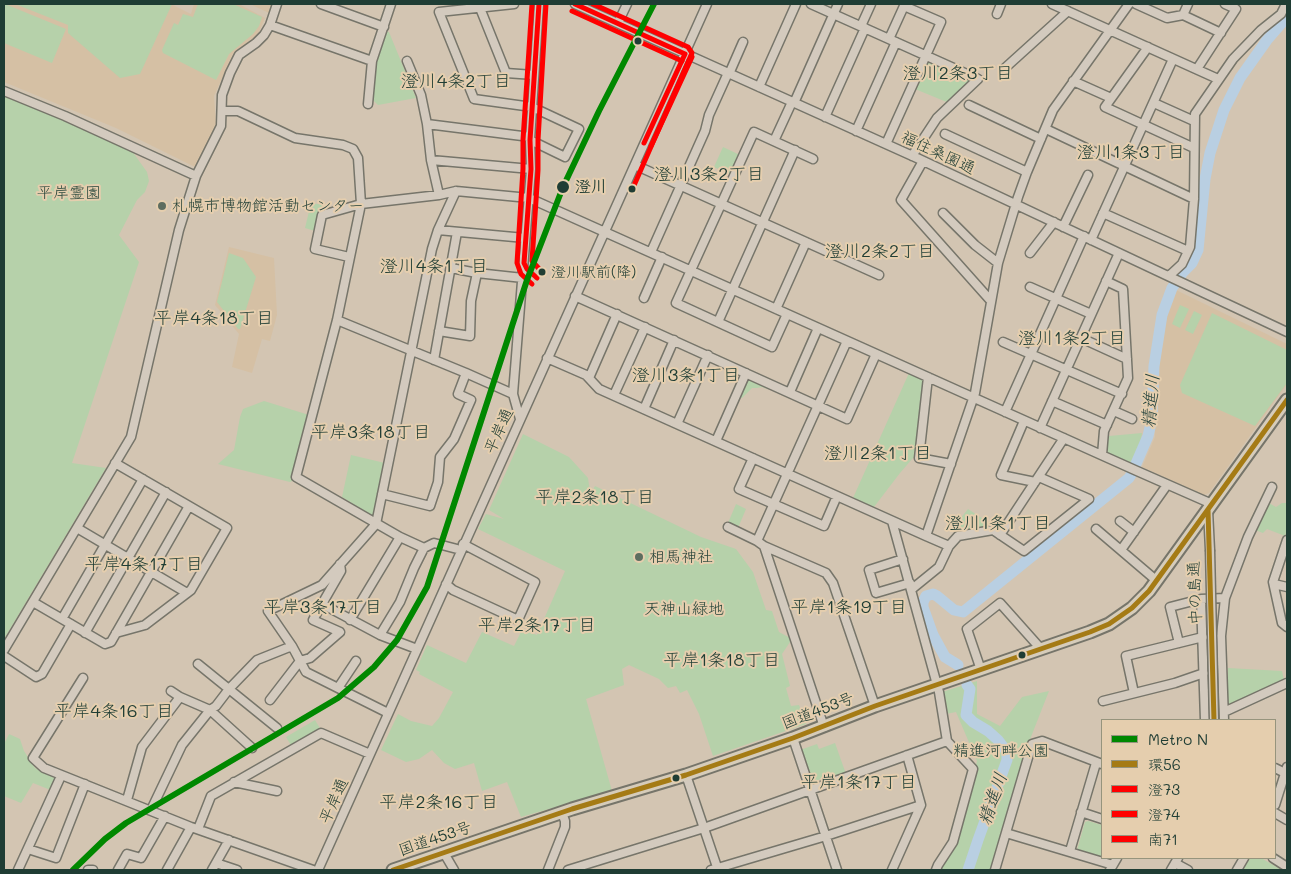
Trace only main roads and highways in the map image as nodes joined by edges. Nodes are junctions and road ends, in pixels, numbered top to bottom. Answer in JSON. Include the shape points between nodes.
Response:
{"nodes":[{"id":1,"x":1287,"y":400,"type":"edge"},
{"id":2,"x":393,"y":870,"type":"edge"}],
"edges":[{"from":1,"to":2,"type":"highway","name":"国道453号","via":[[1157,581],[1116,620],[686,775]]}]}
